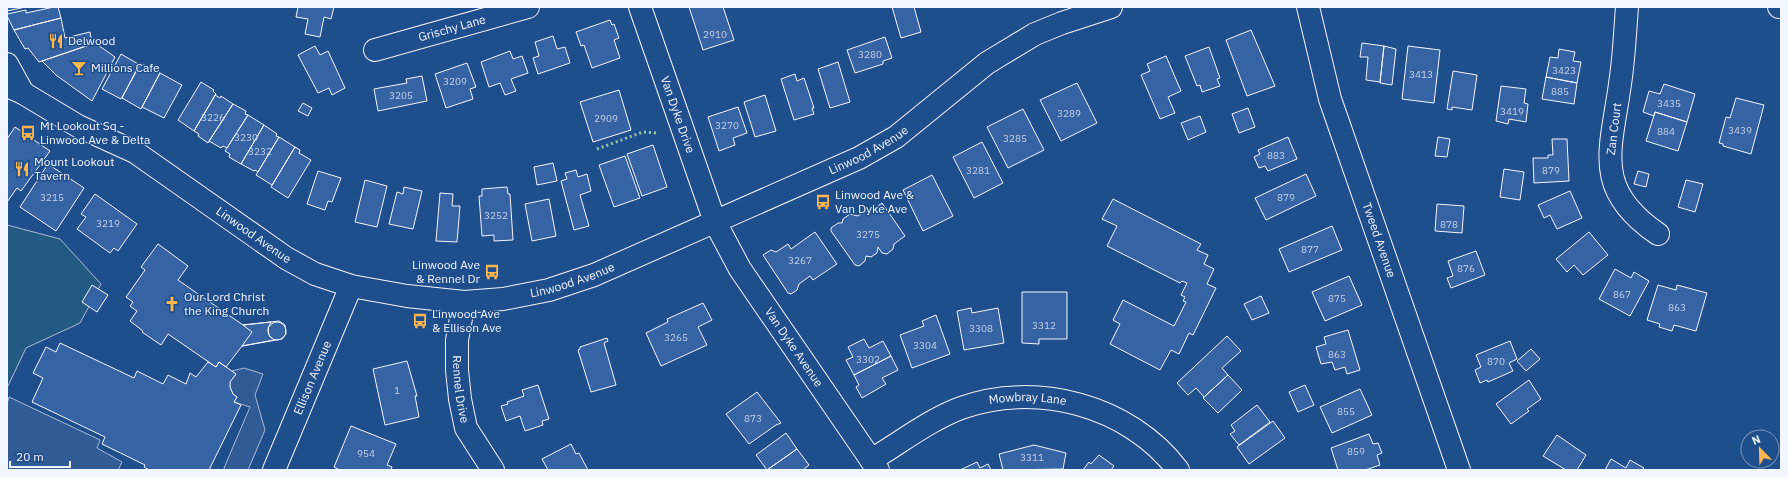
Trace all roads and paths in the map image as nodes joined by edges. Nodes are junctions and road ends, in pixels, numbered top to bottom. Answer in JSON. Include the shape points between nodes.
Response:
{"nodes":[{"id":1,"x":528,"y":7,"type":"edge"},
{"id":2,"x":640,"y":7,"type":"edge"},
{"id":3,"x":1111,"y":7,"type":"edge"},
{"id":4,"x":1308,"y":7,"type":"edge"},
{"id":5,"x":1627,"y":7,"type":"edge"},
{"id":6,"x":375,"y":50,"type":"dead end"},
{"id":7,"x":7,"y":64,"type":"edge"},
{"id":8,"x":15,"y":90,"type":"edge"},
{"id":9,"x":715,"y":222,"type":"junction"},
{"id":10,"x":1658,"y":234,"type":"dead end"},
{"id":11,"x":350,"y":286,"type":"junction"},
{"id":12,"x":464,"y":302,"type":"junction"},
{"id":13,"x":875,"y":465,"type":"edge"},
{"id":14,"x":1461,"y":468,"type":"edge"},
{"id":15,"x":274,"y":470,"type":"edge"},
{"id":16,"x":493,"y":470,"type":"edge"},
{"id":17,"x":1178,"y":470,"type":"edge"}],
"edges":[{"from":1,"to":6,"type":"street","name":"Grischy Lane"},
{"from":2,"to":9,"type":"street","name":"Van Dyke Drive"},
{"from":3,"to":9,"type":"street","name":"Linwood Avenue","via":[[1036,34],[987,63],[896,137],[859,158]]},
{"from":4,"to":14,"type":"street","name":"Tweed Avenue","via":[[1330,99]]},
{"from":5,"to":10,"type":"street","name":"Zan Court","via":[[1621,82],[1610,146],[1612,174],[1618,193],[1628,209]]},
{"from":7,"to":8,"type":"street","name":"Linwood Avenue"},
{"from":8,"to":11,"type":"street","name":"Linwood Avenue","via":[[78,126],[135,152],[286,258],[315,274]]},
{"from":9,"to":12,"type":"street","name":"Linwood Avenue","via":[[594,275],[549,290],[503,299]]},
{"from":9,"to":13,"type":"street","name":"Van Dyke Avenue","via":[[740,269]]},
{"from":11,"to":12,"type":"street","name":"Linwood Avenue"},
{"from":11,"to":15,"type":"street","name":"Ellison Avenue"},
{"from":12,"to":16,"type":"street","name":"Rennel Drive","via":[[457,340],[460,399],[466,428]]},
{"from":13,"to":17,"type":"street","name":"Mowbray Lane","via":[[936,420],[961,408],[997,399],[1025,397],[1053,398],[1077,403],[1106,414],[1131,427],[1153,444]]}]}
